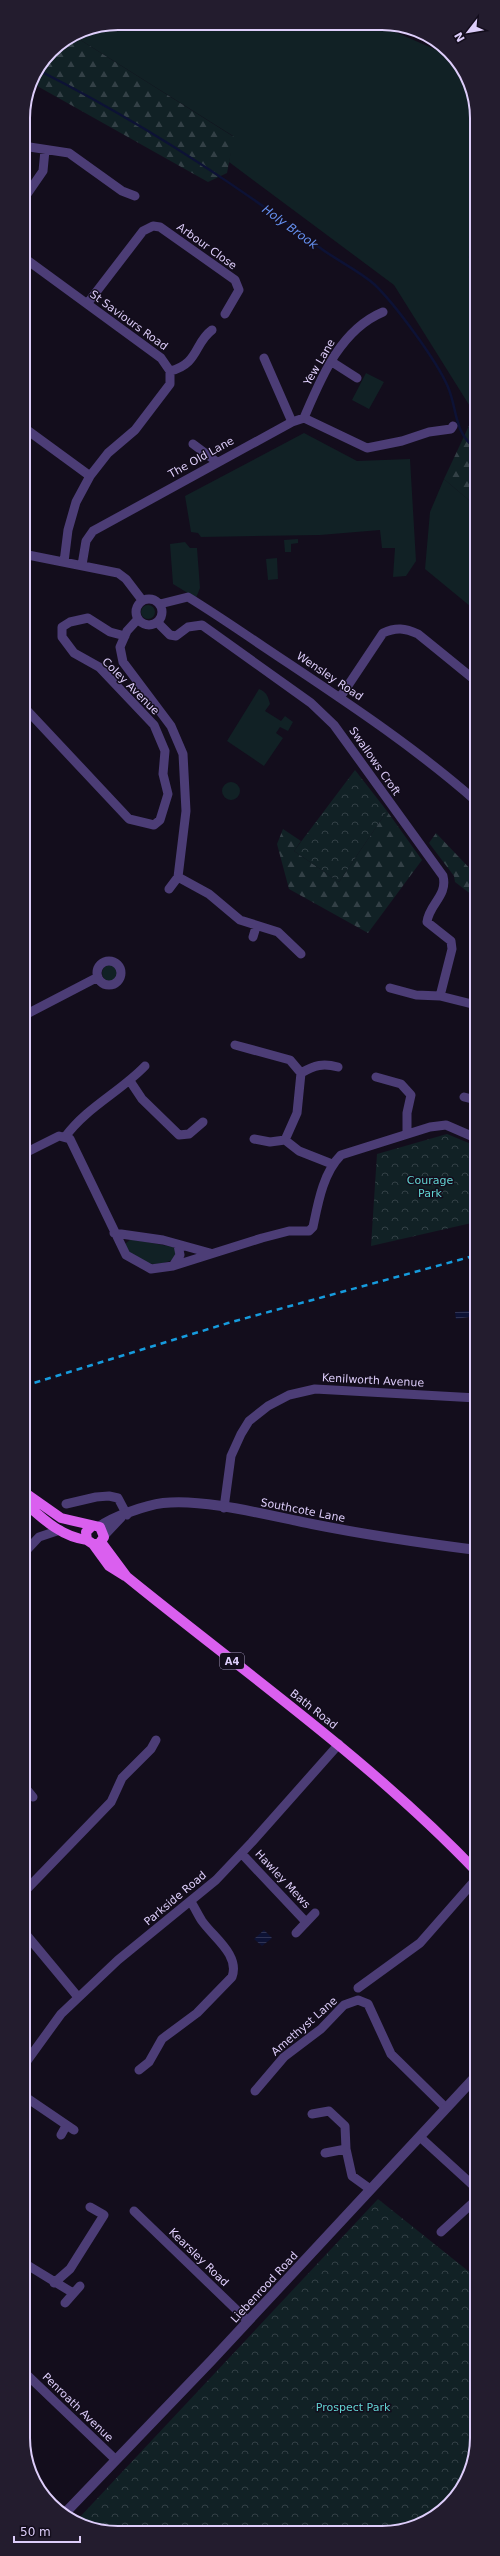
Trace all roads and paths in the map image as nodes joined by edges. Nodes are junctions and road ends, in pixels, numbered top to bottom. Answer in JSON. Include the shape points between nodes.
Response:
{"nodes":[{"id":1,"x":30,"y":147,"type":"edge"},
{"id":2,"x":45,"y":150,"type":"junction"},
{"id":3,"x":30,"y":190,"type":"edge"},
{"id":4,"x":135,"y":196,"type":"dead end"},
{"id":5,"x":30,"y":262,"type":"edge"},
{"id":6,"x":87,"y":304,"type":"junction"},
{"id":7,"x":383,"y":312,"type":"dead end"},
{"id":8,"x":225,"y":314,"type":"dead end"},
{"id":9,"x":212,"y":330,"type":"dead end"},
{"id":10,"x":264,"y":358,"type":"dead end"},
{"id":11,"x":332,"y":362,"type":"junction"},
{"id":12,"x":170,"y":371,"type":"junction"},
{"id":13,"x":357,"y":378,"type":"dead end"},
{"id":14,"x":304,"y":418,"type":"junction"},
{"id":15,"x":292,"y":422,"type":"junction"},
{"id":16,"x":453,"y":426,"type":"dead end"},
{"id":17,"x":30,"y":433,"type":"edge"},
{"id":18,"x":193,"y":444,"type":"dead end"},
{"id":19,"x":217,"y":462,"type":"junction"},
{"id":20,"x":90,"y":476,"type":"junction"},
{"id":21,"x":30,"y":555,"type":"edge"},
{"id":22,"x":64,"y":562,"type":"junction"},
{"id":23,"x":82,"y":565,"type":"junction"},
{"id":24,"x":142,"y":600,"type":"junction"},
{"id":25,"x":160,"y":604,"type":"junction"},
{"id":26,"x":138,"y":619,"type":"junction"},
{"id":27,"x":156,"y":622,"type":"junction"},
{"id":28,"x":125,"y":636,"type":"junction"},
{"id":29,"x":470,"y":676,"type":"edge"},
{"id":30,"x":340,"y":696,"type":"junction"},
{"id":31,"x":30,"y":713,"type":"edge"},
{"id":32,"x":470,"y":796,"type":"edge"},
{"id":33,"x":178,"y":877,"type":"junction"},
{"id":34,"x":170,"y":889,"type":"dead end"},
{"id":35,"x":256,"y":927,"type":"junction"},
{"id":36,"x":253,"y":936,"type":"dead end"},
{"id":37,"x":301,"y":954,"type":"dead end"},
{"id":38,"x":98,"y":977,"type":"dead end"},
{"id":39,"x":390,"y":988,"type":"dead end"},
{"id":40,"x":440,"y":996,"type":"junction"},
{"id":41,"x":470,"y":1004,"type":"edge"},
{"id":42,"x":30,"y":1012,"type":"edge"},
{"id":43,"x":235,"y":1045,"type":"dead end"},
{"id":44,"x":145,"y":1066,"type":"dead end"},
{"id":45,"x":338,"y":1067,"type":"dead end"},
{"id":46,"x":301,"y":1073,"type":"junction"},
{"id":47,"x":376,"y":1077,"type":"dead end"},
{"id":48,"x":130,"y":1081,"type":"junction"},
{"id":49,"x":464,"y":1097,"type":"dead end"},
{"id":50,"x":470,"y":1098,"type":"edge"},
{"id":51,"x":203,"y":1122,"type":"dead end"},
{"id":52,"x":407,"y":1134,"type":"junction"},
{"id":53,"x":470,"y":1135,"type":"edge"},
{"id":54,"x":65,"y":1137,"type":"junction"},
{"id":55,"x":254,"y":1140,"type":"dead end"},
{"id":56,"x":285,"y":1140,"type":"junction"},
{"id":57,"x":30,"y":1151,"type":"edge"},
{"id":58,"x":332,"y":1164,"type":"junction"},
{"id":59,"x":114,"y":1234,"type":"junction"},
{"id":60,"x":178,"y":1245,"type":"junction"},
{"id":61,"x":210,"y":1253,"type":"junction"},
{"id":62,"x":173,"y":1266,"type":"junction"},
{"id":63,"x":470,"y":1398,"type":"edge"},
{"id":64,"x":30,"y":1496,"type":"edge"},
{"id":65,"x":66,"y":1504,"type":"dead end"},
{"id":66,"x":30,"y":1508,"type":"edge"},
{"id":67,"x":224,"y":1508,"type":"junction"},
{"id":68,"x":124,"y":1516,"type":"junction"},
{"id":69,"x":40,"y":1517,"type":"junction"},
{"id":70,"x":60,"y":1530,"type":"junction"},
{"id":71,"x":96,"y":1536,"type":"junction"},
{"id":72,"x":39,"y":1537,"type":"junction"},
{"id":73,"x":30,"y":1547,"type":"edge"},
{"id":74,"x":470,"y":1549,"type":"edge"},
{"id":75,"x":156,"y":1740,"type":"dead end"},
{"id":76,"x":339,"y":1744,"type":"junction"},
{"id":77,"x":30,"y":1793,"type":"edge"},
{"id":78,"x":33,"y":1797,"type":"dead end"},
{"id":79,"x":242,"y":1854,"type":"junction"},
{"id":80,"x":470,"y":1865,"type":"edge"},
{"id":81,"x":30,"y":1886,"type":"edge"},
{"id":82,"x":470,"y":1886,"type":"edge"},
{"id":83,"x":191,"y":1902,"type":"junction"},
{"id":84,"x":315,"y":1913,"type":"dead end"},
{"id":85,"x":306,"y":1922,"type":"junction"},
{"id":86,"x":296,"y":1933,"type":"dead end"},
{"id":87,"x":30,"y":1939,"type":"edge"},
{"id":88,"x":358,"y":1988,"type":"dead end"},
{"id":89,"x":78,"y":1997,"type":"junction"},
{"id":90,"x":30,"y":2057,"type":"edge"},
{"id":91,"x":139,"y":2070,"type":"dead end"},
{"id":92,"x":470,"y":2082,"type":"edge"},
{"id":93,"x":255,"y":2091,"type":"dead end"},
{"id":94,"x":30,"y":2100,"type":"edge"},
{"id":95,"x":446,"y":2108,"type":"junction"},
{"id":96,"x":312,"y":2114,"type":"dead end"},
{"id":97,"x":61,"y":2135,"type":"dead end"},
{"id":98,"x":420,"y":2137,"type":"junction"},
{"id":99,"x":346,"y":2149,"type":"junction"},
{"id":100,"x":325,"y":2153,"type":"dead end"},
{"id":101,"x":470,"y":2183,"type":"edge"},
{"id":102,"x":370,"y":2189,"type":"junction"},
{"id":103,"x":470,"y":2205,"type":"edge"},
{"id":104,"x":90,"y":2207,"type":"dead end"},
{"id":105,"x":134,"y":2211,"type":"dead end"},
{"id":106,"x":441,"y":2232,"type":"dead end"},
{"id":107,"x":30,"y":2267,"type":"edge"},
{"id":108,"x":54,"y":2283,"type":"junction"},
{"id":109,"x":80,"y":2286,"type":"dead end"},
{"id":110,"x":73,"y":2293,"type":"junction"},
{"id":111,"x":65,"y":2303,"type":"dead end"},
{"id":112,"x":248,"y":2321,"type":"junction"},
{"id":113,"x":30,"y":2378,"type":"edge"},
{"id":114,"x":116,"y":2460,"type":"junction"},
{"id":115,"x":68,"y":2510,"type":"edge"}],
"edges":[{"from":1,"to":2,"type":"street"},
{"from":2,"to":3,"type":"street","via":[[43,171]]},
{"from":2,"to":4,"type":"street","via":[[69,154],[122,191]]},
{"from":5,"to":6,"type":"street","name":"St Saviours Road"},
{"from":6,"to":8,"type":"street","name":"Arbour Close","via":[[143,231],[153,226],[160,227],[235,280],[239,290]]},
{"from":6,"to":12,"type":"street","name":"St Saviours Road","via":[[160,358]]},
{"from":7,"to":11,"type":"street","name":"Yew Lane","via":[[360,325],[340,347]]},
{"from":9,"to":12,"type":"street","via":[[187,364]]},
{"from":10,"to":15,"type":"street"},
{"from":11,"to":13,"type":"street"},
{"from":11,"to":14,"type":"street","name":"Yew Lane"},
{"from":12,"to":20,"type":"street","via":[[170,384],[135,430],[108,453]]},
{"from":14,"to":15,"type":"street","name":"The Old Lane"},
{"from":14,"to":16,"type":"street","via":[[367,448],[451,429]]},
{"from":15,"to":19,"type":"street","name":"The Old Lane"},
{"from":17,"to":20,"type":"street"},
{"from":18,"to":19,"type":"street"},
{"from":19,"to":23,"type":"street","name":"The Old Lane","via":[[93,531],[86,541]]},
{"from":20,"to":22,"type":"street","via":[[76,502],[68,530]]},
{"from":21,"to":22,"type":"street"},
{"from":22,"to":23,"type":"street"},
{"from":23,"to":24,"type":"street","via":[[118,573]]},
{"from":24,"to":25,"type":"street","via":[[153,600]]},
{"from":24,"to":26,"type":"street","via":[[135,611]]},
{"from":25,"to":27,"type":"street","via":[[162,612]]},
{"from":25,"to":30,"type":"street","name":"Wensley Road","via":[[188,598]]},
{"from":26,"to":27,"type":"street","via":[[144,624]]},
{"from":26,"to":28,"type":"street"},
{"from":27,"to":40,"type":"street","name":"Swallows Croft","via":[[170,635],[176,636],[188,627],[202,625],[311,703],[334,725],[443,876],[445,884],[442,893],[428,914],[427,922],[451,940],[452,949]]},
{"from":28,"to":31,"type":"street","name":"Coley Avenue","via":[[110,632],[88,618],[70,622],[62,627],[62,637],[74,653],[98,667],[154,726],[165,751],[163,774],[168,794],[160,820],[149,825],[129,819]]},
{"from":28,"to":33,"type":"street","via":[[120,647],[123,662],[172,726],[183,754],[186,811]]},
{"from":29,"to":30,"type":"street","via":[[418,634],[408,629],[394,628],[382,633]]},
{"from":30,"to":32,"type":"street","name":"Wensley Road","via":[[444,772]]},
{"from":33,"to":34,"type":"street"},
{"from":33,"to":35,"type":"street","via":[[209,894],[240,920]]},
{"from":35,"to":36,"type":"street"},
{"from":35,"to":37,"type":"street","via":[[278,932]]},
{"from":38,"to":42,"type":"street"},
{"from":39,"to":40,"type":"street","via":[[416,995]]},
{"from":40,"to":41,"type":"street"},
{"from":43,"to":46,"type":"street","via":[[290,1060]]},
{"from":44,"to":48,"type":"street"},
{"from":45,"to":46,"type":"street","via":[[314,1065]]},
{"from":46,"to":56,"type":"street","via":[[296,1113]]},
{"from":47,"to":52,"type":"street","via":[[402,1084],[411,1096],[406,1113]]},
{"from":48,"to":51,"type":"street","via":[[142,1099],[179,1135],[189,1134]]},
{"from":48,"to":54,"type":"street","via":[[97,1104]]},
{"from":49,"to":50,"type":"street"},
{"from":52,"to":53,"type":"street","via":[[446,1125]]},
{"from":52,"to":58,"type":"street","via":[[341,1155]]},
{"from":54,"to":57,"type":"street","via":[[59,1136]]},
{"from":54,"to":59,"type":"street","via":[[73,1143]]},
{"from":55,"to":56,"type":"street"},
{"from":56,"to":58,"type":"street","via":[[299,1151]]},
{"from":58,"to":61,"type":"street","via":[[313,1227],[309,1231],[289,1231]]},
{"from":59,"to":60,"type":"street"},
{"from":59,"to":62,"type":"street","via":[[126,1255],[135,1261],[151,1269]]},
{"from":60,"to":61,"type":"street"},
{"from":60,"to":62,"type":"street","via":[[180,1255]]},
{"from":61,"to":62,"type":"street"},
{"from":63,"to":67,"type":"street","name":"Kenilworth Avenue","via":[[315,1389],[289,1395],[268,1406],[249,1421],[241,1434],[231,1456]]},
{"from":64,"to":71,"type":"main road","via":[[61,1518]]},
{"from":65,"to":68,"type":"street","via":[[109,1496],[118,1498]]},
{"from":66,"to":69,"type":"main road"},
{"from":67,"to":68,"type":"street","name":"Southcote Lane","via":[[164,1503]]},
{"from":67,"to":74,"type":"street","name":"Southcote Lane","via":[[399,1540]]},
{"from":68,"to":71,"type":"street","name":"Southcote Lane","via":[[110,1518]]},
{"from":69,"to":70,"type":"main road"},
{"from":69,"to":72,"type":"street","via":[[42,1522]]},
{"from":70,"to":71,"type":"main road"},
{"from":70,"to":72,"type":"street"},
{"from":71,"to":76,"type":"main road","name":"Bath Road","number":"A4","via":[[127,1577]]},
{"from":72,"to":73,"type":"street"},
{"from":75,"to":81,"type":"street","via":[[151,1749],[122,1778],[110,1802]]},
{"from":76,"to":79,"type":"street","name":"Parkside Road"},
{"from":76,"to":80,"type":"main road","name":"Bath Road","number":"A4","via":[[400,1796]]},
{"from":77,"to":78,"type":"street"},
{"from":79,"to":83,"type":"street","name":"Parkside Road"},
{"from":79,"to":85,"type":"street","name":"Hawley Mews"},
{"from":82,"to":88,"type":"street","via":[[401,1963]]},
{"from":83,"to":89,"type":"street","name":"Parkside Road","via":[[118,1960]]},
{"from":83,"to":91,"type":"street","via":[[202,1921],[231,1956],[234,1971],[232,1977],[197,2013],[162,2039],[149,2062]]},
{"from":84,"to":85,"type":"street","name":"Hawley Mews"},
{"from":85,"to":86,"type":"street","name":"Hawley Mews"},
{"from":87,"to":89,"type":"street"},
{"from":89,"to":90,"type":"street","name":"Parkside Road","via":[[61,2014]]},
{"from":92,"to":95,"type":"street","name":"Liebenrood Road"},
{"from":93,"to":95,"type":"street","name":"Amethyst Lane","via":[[284,2057],[321,2029],[344,2005],[358,2000],[368,2004],[391,2054]]},
{"from":94,"to":97,"type":"street","via":[[70,2128]]},
{"from":95,"to":98,"type":"street","name":"Liebenrood Road"},
{"from":96,"to":99,"type":"street","via":[[329,2110],[344,2126]]},
{"from":98,"to":101,"type":"street"},
{"from":98,"to":102,"type":"street","name":"Liebenrood Road"},
{"from":99,"to":100,"type":"street"},
{"from":99,"to":102,"type":"street","via":[[352,2176]]},
{"from":102,"to":112,"type":"street","name":"Liebenrood Road"},
{"from":103,"to":106,"type":"street"},
{"from":104,"to":108,"type":"street","via":[[104,2215],[70,2269]]},
{"from":105,"to":112,"type":"street","name":"Kearsley Road"},
{"from":107,"to":108,"type":"street"},
{"from":108,"to":110,"type":"street"},
{"from":109,"to":110,"type":"street"},
{"from":110,"to":111,"type":"street"},
{"from":112,"to":114,"type":"street","name":"Liebenrood Road"},
{"from":113,"to":114,"type":"street","name":"Penroath Avenue"},
{"from":114,"to":115,"type":"street","name":"Liebenrood Road"}]}
